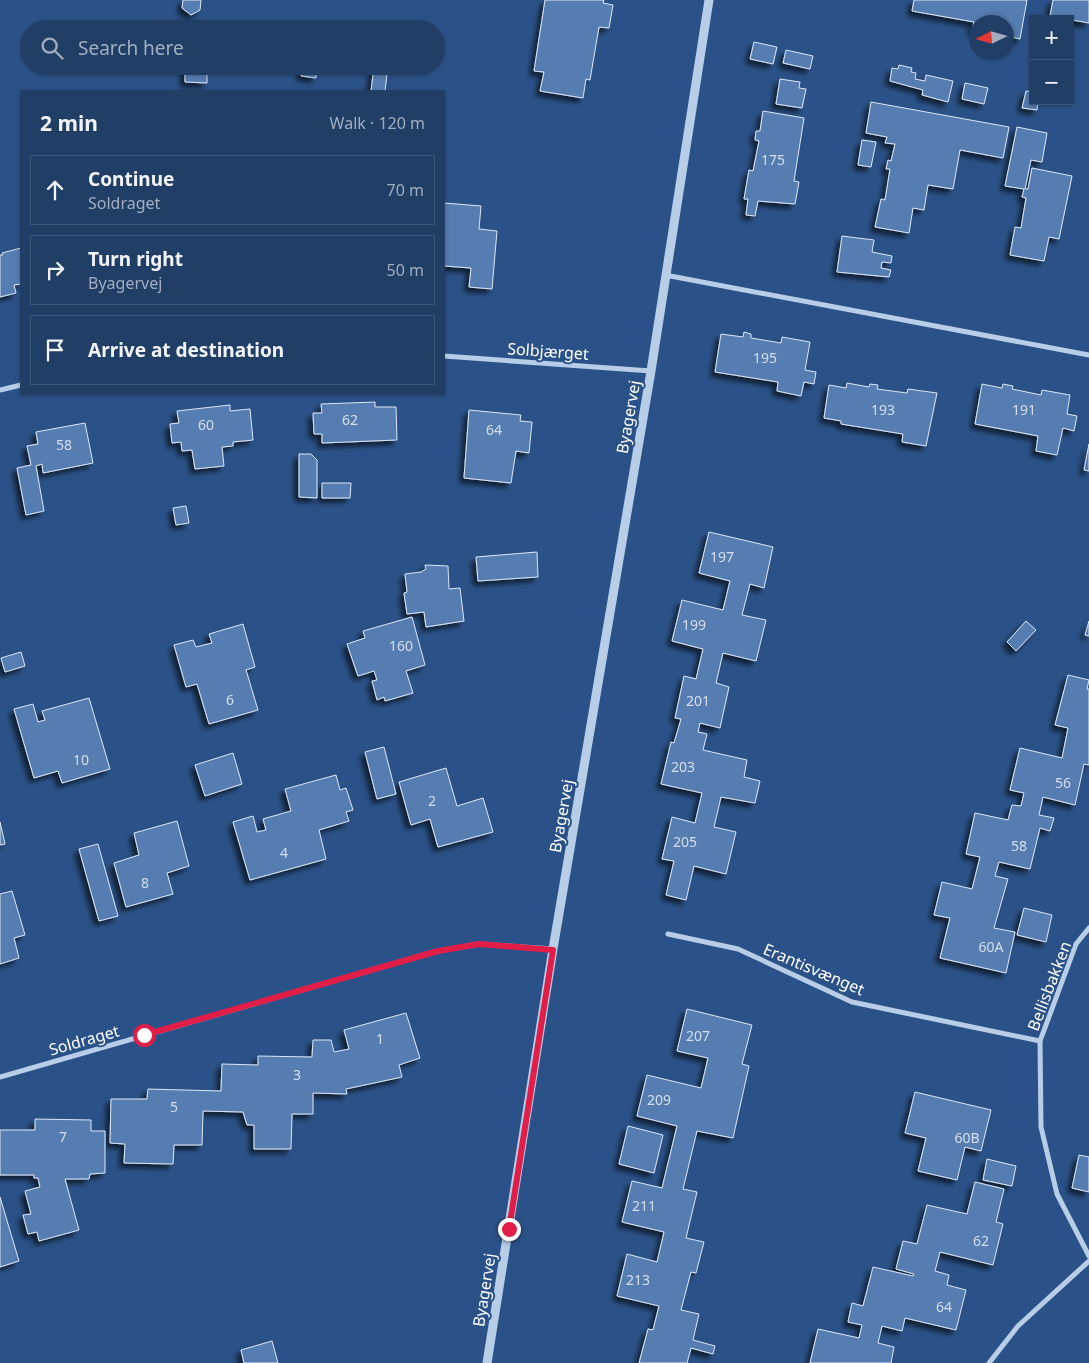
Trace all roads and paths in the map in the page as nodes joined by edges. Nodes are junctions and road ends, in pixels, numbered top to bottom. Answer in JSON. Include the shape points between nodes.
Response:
{"nodes":[{"id":1,"x":709,"y":0,"type":"edge"},
{"id":2,"x":665,"y":275,"type":"junction"},
{"id":3,"x":1089,"y":355,"type":"edge"},
{"id":4,"x":445,"y":356,"type":"edge"},
{"id":5,"x":651,"y":371,"type":"junction"},
{"id":6,"x":20,"y":385,"type":"edge"},
{"id":7,"x":0,"y":390,"type":"edge"},
{"id":8,"x":1089,"y":928,"type":"edge"},
{"id":9,"x":668,"y":934,"type":"dead end"},
{"id":10,"x":553,"y":950,"type":"junction"},
{"id":11,"x":1040,"y":1041,"type":"junction"},
{"id":12,"x":0,"y":1077,"type":"edge"},
{"id":13,"x":1089,"y":1256,"type":"edge"},
{"id":14,"x":1089,"y":1261,"type":"edge"},
{"id":15,"x":487,"y":1363,"type":"edge"},
{"id":16,"x":989,"y":1363,"type":"edge"}],
"edges":[{"from":1,"to":2,"type":"street","name":"Byagervej"},
{"from":2,"to":3,"type":"street"},
{"from":2,"to":5,"type":"street","name":"Byagervej"},
{"from":4,"to":5,"type":"street","name":"Solbjærget"},
{"from":5,"to":10,"type":"street","name":"Byagervej"},
{"from":6,"to":7,"type":"street"},
{"from":8,"to":11,"type":"street","name":"Bellisbakken","via":[[1076,944]]},
{"from":9,"to":11,"type":"street","name":"Erantisvænget","via":[[738,949],[852,1002]]},
{"from":10,"to":12,"type":"street","name":"Soldraget","via":[[479,944],[438,951]]},
{"from":10,"to":15,"type":"street","name":"Byagervej"},
{"from":11,"to":13,"type":"street","name":"Bellisbakken","via":[[1041,1127],[1057,1194]]},
{"from":14,"to":16,"type":"street","via":[[1018,1326]]}]}
